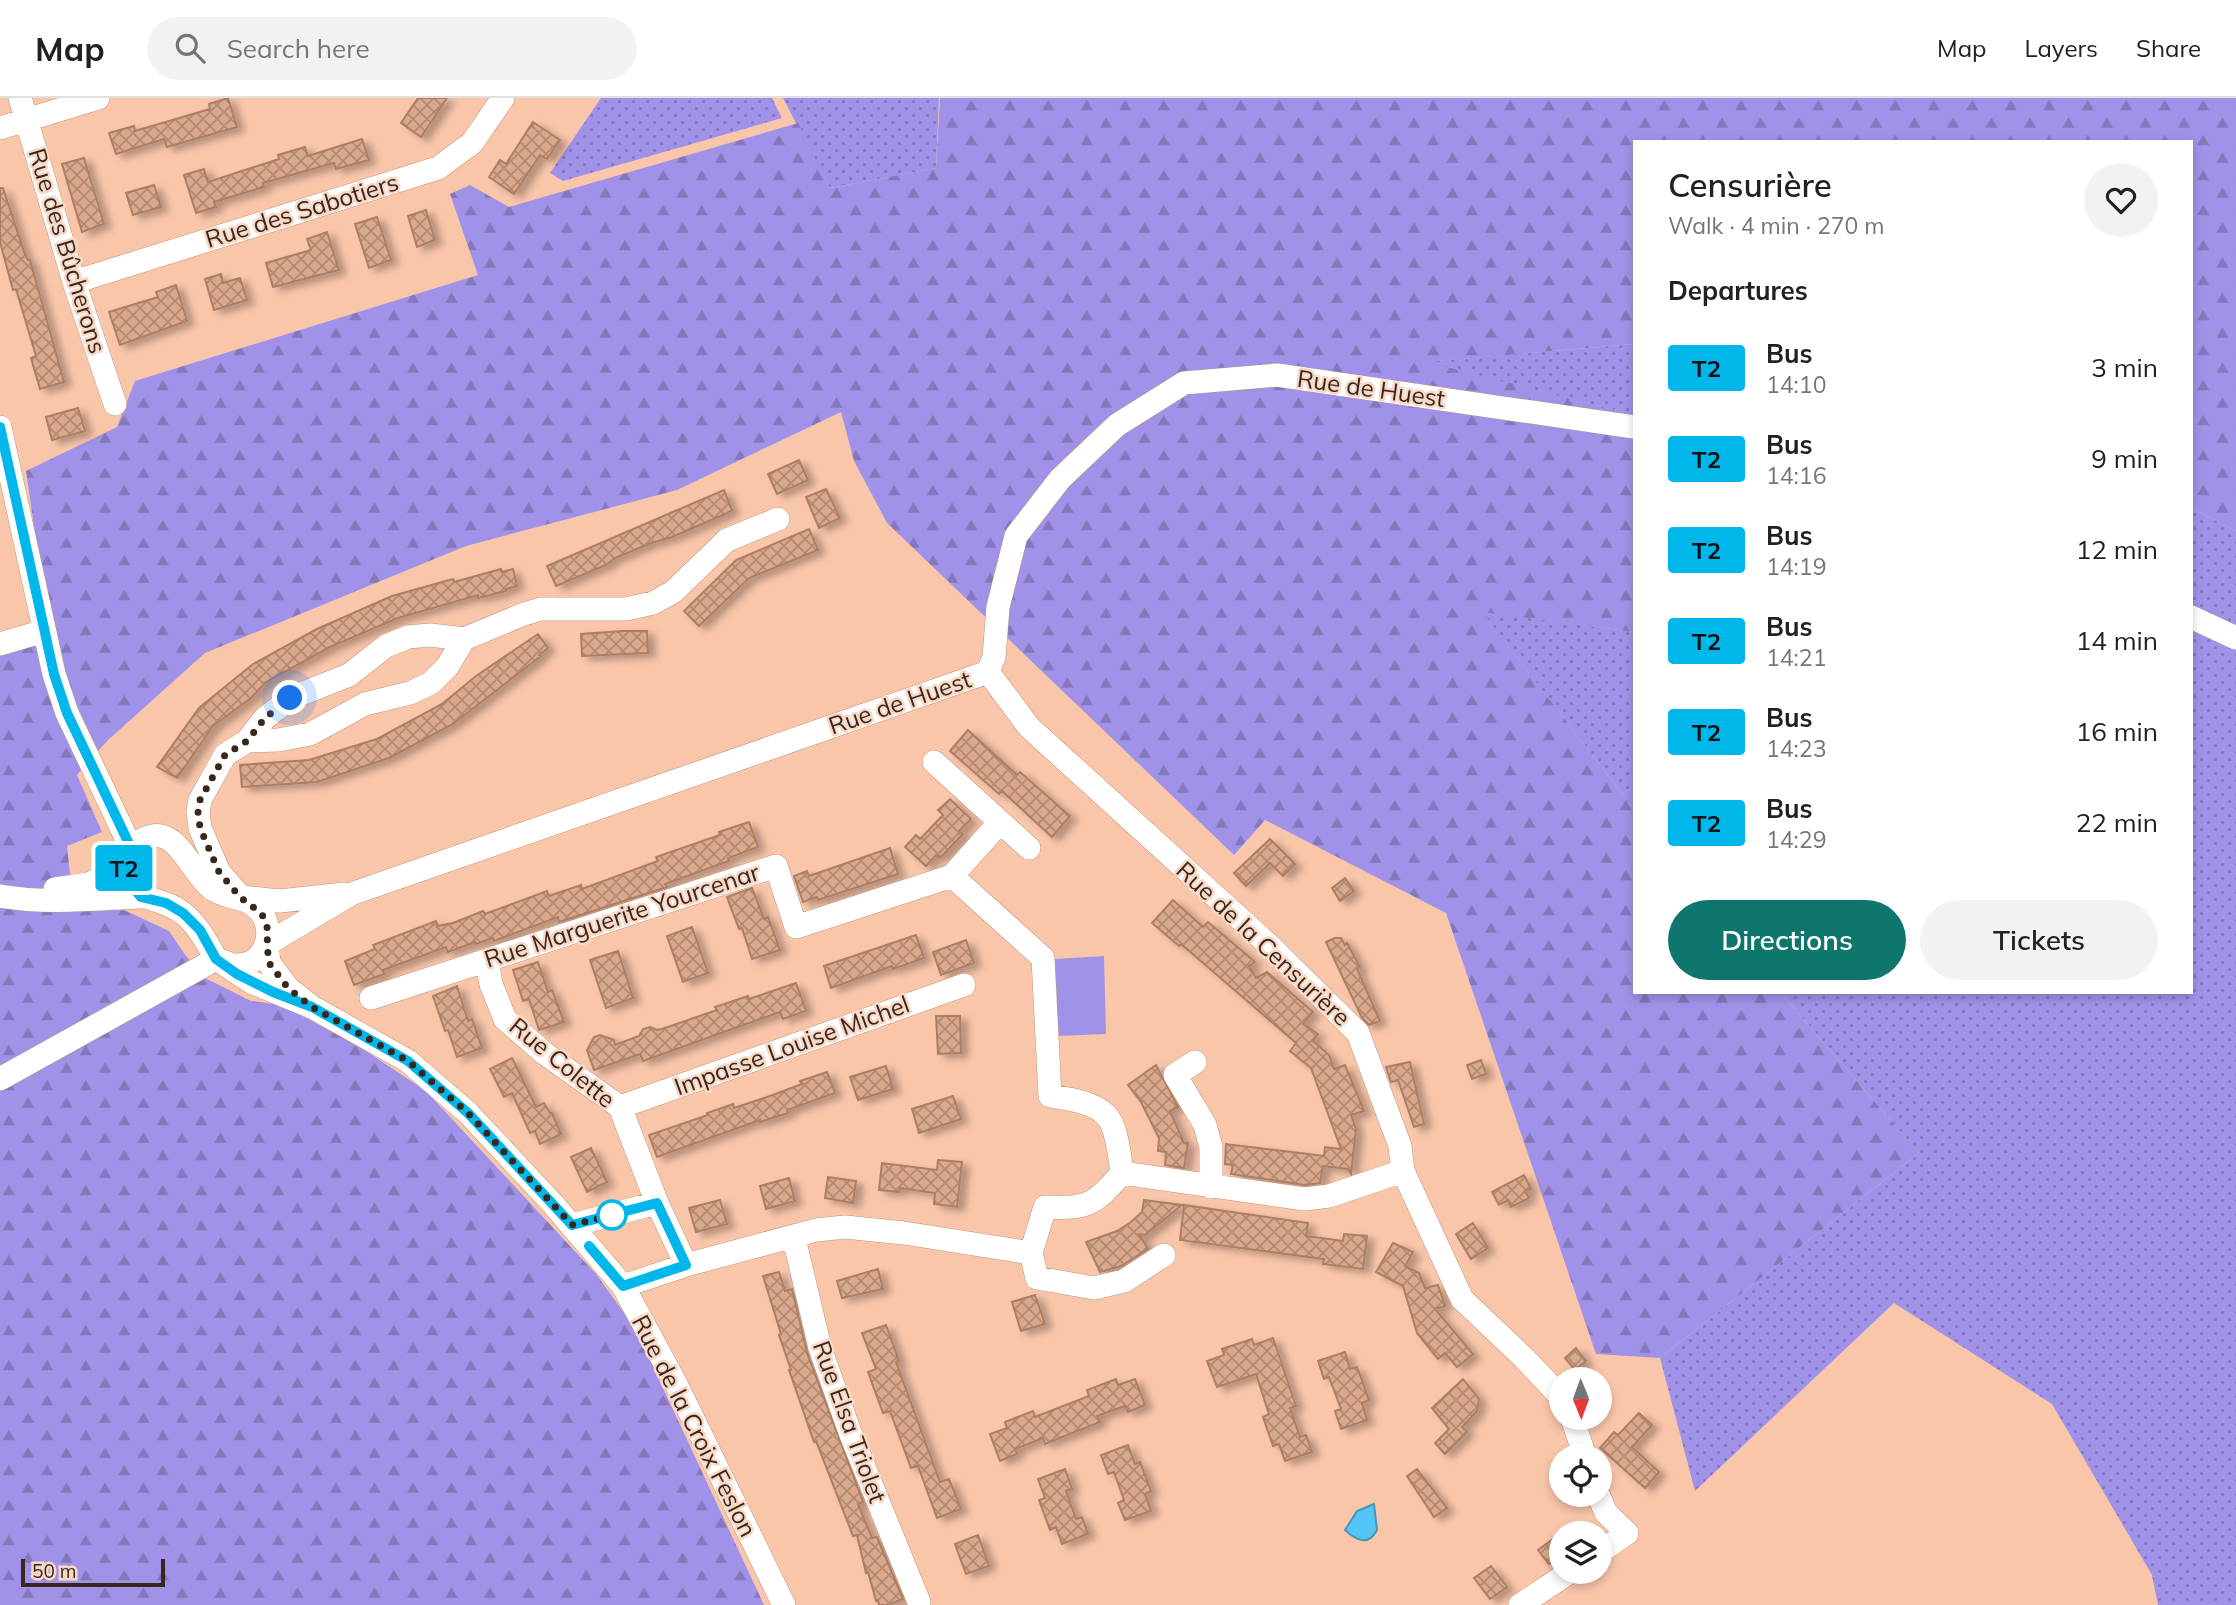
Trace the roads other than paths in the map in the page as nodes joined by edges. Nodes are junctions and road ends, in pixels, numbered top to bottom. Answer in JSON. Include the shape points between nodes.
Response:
{"nodes":[{"id":1,"x":98,"y":98,"type":"edge"},
{"id":2,"x":503,"y":98,"type":"edge"},
{"id":3,"x":23,"y":109,"type":"edge"},
{"id":4,"x":0,"y":128,"type":"edge"},
{"id":5,"x":74,"y":282,"type":"junction"},
{"id":6,"x":115,"y":404,"type":"dead end"},
{"id":7,"x":0,"y":427,"type":"edge"},
{"id":8,"x":1633,"y":427,"type":"edge"},
{"id":9,"x":778,"y":519,"type":"dead end"},
{"id":10,"x":2193,"y":618,"type":"edge"},
{"id":11,"x":44,"y":631,"type":"junction"},
{"id":12,"x":2236,"y":638,"type":"edge"},
{"id":13,"x":464,"y":639,"type":"junction"},
{"id":14,"x":0,"y":644,"type":"edge"},
{"id":15,"x":988,"y":672,"type":"junction"},
{"id":16,"x":247,"y":741,"type":"junction"},
{"id":17,"x":934,"y":762,"type":"dead end"},
{"id":18,"x":198,"y":812,"type":"junction"},
{"id":19,"x":1000,"y":822,"type":"junction"},
{"id":20,"x":163,"y":836,"type":"junction"},
{"id":21,"x":1029,"y":848,"type":"dead end"},
{"id":22,"x":128,"y":857,"type":"junction"},
{"id":23,"x":952,"y":876,"type":"junction"},
{"id":24,"x":0,"y":890,"type":"edge"},
{"id":25,"x":351,"y":894,"type":"junction"},
{"id":26,"x":0,"y":896,"type":"edge"},
{"id":27,"x":141,"y":897,"type":"junction"},
{"id":28,"x":240,"y":897,"type":"junction"},
{"id":29,"x":267,"y":944,"type":"junction"},
{"id":30,"x":216,"y":959,"type":"junction"},
{"id":31,"x":488,"y":960,"type":"junction"},
{"id":32,"x":964,"y":985,"type":"dead end"},
{"id":33,"x":371,"y":998,"type":"dead end"},
{"id":34,"x":312,"y":1007,"type":"junction"},
{"id":35,"x":1195,"y":1062,"type":"dead end"},
{"id":36,"x":0,"y":1079,"type":"edge"},
{"id":37,"x":620,"y":1107,"type":"junction"},
{"id":38,"x":1403,"y":1171,"type":"junction"},
{"id":39,"x":1122,"y":1173,"type":"junction"},
{"id":40,"x":1211,"y":1187,"type":"junction"},
{"id":41,"x":657,"y":1203,"type":"junction"},
{"id":42,"x":572,"y":1225,"type":"junction"},
{"id":43,"x":794,"y":1238,"type":"junction"},
{"id":44,"x":1031,"y":1253,"type":"junction"},
{"id":45,"x":1164,"y":1255,"type":"dead end"},
{"id":46,"x":686,"y":1265,"type":"junction"},
{"id":47,"x":623,"y":1286,"type":"junction"},
{"id":48,"x":1549,"y":1385,"type":"edge"},
{"id":49,"x":1603,"y":1507,"type":"edge"},
{"id":50,"x":1612,"y":1544,"type":"edge"},
{"id":51,"x":1552,"y":1584,"type":"edge"},
{"id":52,"x":919,"y":1602,"type":"dead end"},
{"id":53,"x":784,"y":1605,"type":"edge"},
{"id":54,"x":1520,"y":1605,"type":"edge"}],
"edges":[{"from":1,"to":3,"type":"street"},
{"from":2,"to":5,"type":"street","name":"Rue des Sabotiers","via":[[472,143],[438,168]]},
{"from":3,"to":4,"type":"street"},
{"from":3,"to":5,"type":"street","name":"Rue des Bûcherons"},
{"from":5,"to":6,"type":"street","name":"Rue des Bûcherons"},
{"from":7,"to":11,"type":"street"},
{"from":8,"to":15,"type":"street","name":"Rue de Huest","via":[[1277,375],[1184,383],[1117,425],[1060,479],[1016,536]]},
{"from":9,"to":13,"type":"street","via":[[727,540],[673,592],[653,603],[626,609],[541,609]]},
{"from":10,"to":12,"type":"street"},
{"from":11,"to":14,"type":"street"},
{"from":11,"to":22,"type":"street","via":[[67,713]]},
{"from":13,"to":16,"type":"street","via":[[431,683],[410,693],[365,704],[310,734]]},
{"from":13,"to":16,"type":"street","via":[[430,635],[386,646],[349,675],[290,698],[265,718]]},
{"from":15,"to":25,"type":"street","name":"Rue de Huest"},
{"from":15,"to":38,"type":"street","name":"Rue de la Censurière","via":[[1029,727],[1271,947],[1358,1033],[1400,1146]]},
{"from":16,"to":18,"type":"street","via":[[225,755]]},
{"from":17,"to":19,"type":"street"},
{"from":18,"to":20,"type":"street","via":[[178,830]]},
{"from":18,"to":28,"type":"street","via":[[219,872]]},
{"from":19,"to":21,"type":"street"},
{"from":19,"to":23,"type":"street"},
{"from":20,"to":22,"type":"street","via":[[143,837]]},
{"from":20,"to":28,"type":"street","via":[[178,844],[212,888]]},
{"from":22,"to":24,"type":"street","via":[[89,884]]},
{"from":22,"to":27,"type":"street","via":[[127,881]]},
{"from":23,"to":31,"type":"street","name":"Rue Marguerite Yourcenar","via":[[796,927],[776,866]]},
{"from":23,"to":39,"type":"street","via":[[1043,958],[1050,1096],[1081,1101],[1107,1116]]},
{"from":25,"to":28,"type":"street","name":"Rue de Huest","via":[[280,901]]},
{"from":25,"to":29,"type":"street","name":"Rue de Huest"},
{"from":26,"to":27,"type":"street","via":[[65,901]]},
{"from":27,"to":30,"type":"street","via":[[183,913],[200,930]]},
{"from":28,"to":29,"type":"street","name":"Rue de la Croix Feslon","via":[[262,914]]},
{"from":29,"to":30,"type":"street","name":"Rue de Huest","via":[[260,956],[237,965]]},
{"from":29,"to":34,"type":"street","name":"Rue de la Croix Feslon","via":[[269,963],[288,988]]},
{"from":30,"to":34,"type":"street","name":"Rue de la Croix Feslon","via":[[251,982]]},
{"from":30,"to":36,"type":"street"},
{"from":31,"to":33,"type":"street","name":"Rue Marguerite Yourcenar"},
{"from":31,"to":37,"type":"street","name":"Rue Colette","via":[[505,1020]]},
{"from":32,"to":37,"type":"street","name":"Impasse Louise Michel"},
{"from":34,"to":42,"type":"street","name":"Rue de la Croix Feslon","via":[[408,1061],[468,1113]]},
{"from":35,"to":40,"type":"street","via":[[1175,1075],[1205,1125],[1211,1147]]},
{"from":37,"to":41,"type":"street","name":"Rue Colette"},
{"from":38,"to":40,"type":"street","via":[[1329,1196],[1305,1199]]},
{"from":38,"to":48,"type":"street","name":"Rue de la Censurière","via":[[1462,1299]]},
{"from":39,"to":40,"type":"street"},
{"from":39,"to":44,"type":"street","via":[[1093,1203],[1045,1207]]},
{"from":41,"to":42,"type":"street"},
{"from":41,"to":46,"type":"street","name":"Rue Colette"},
{"from":42,"to":47,"type":"street","name":"Rue de la Croix Feslon"},
{"from":43,"to":44,"type":"street","via":[[845,1227]]},
{"from":43,"to":46,"type":"street"},
{"from":43,"to":52,"type":"street","name":"Rue Elsa Triolet","via":[[825,1361],[850,1435]]},
{"from":44,"to":45,"type":"street","via":[[1037,1278],[1094,1288],[1124,1281]]},
{"from":46,"to":47,"type":"street"},
{"from":47,"to":53,"type":"street","name":"Rue de la Croix Feslon"},
{"from":49,"to":50,"type":"street","via":[[1627,1533]]},
{"from":51,"to":54,"type":"street"}]}
